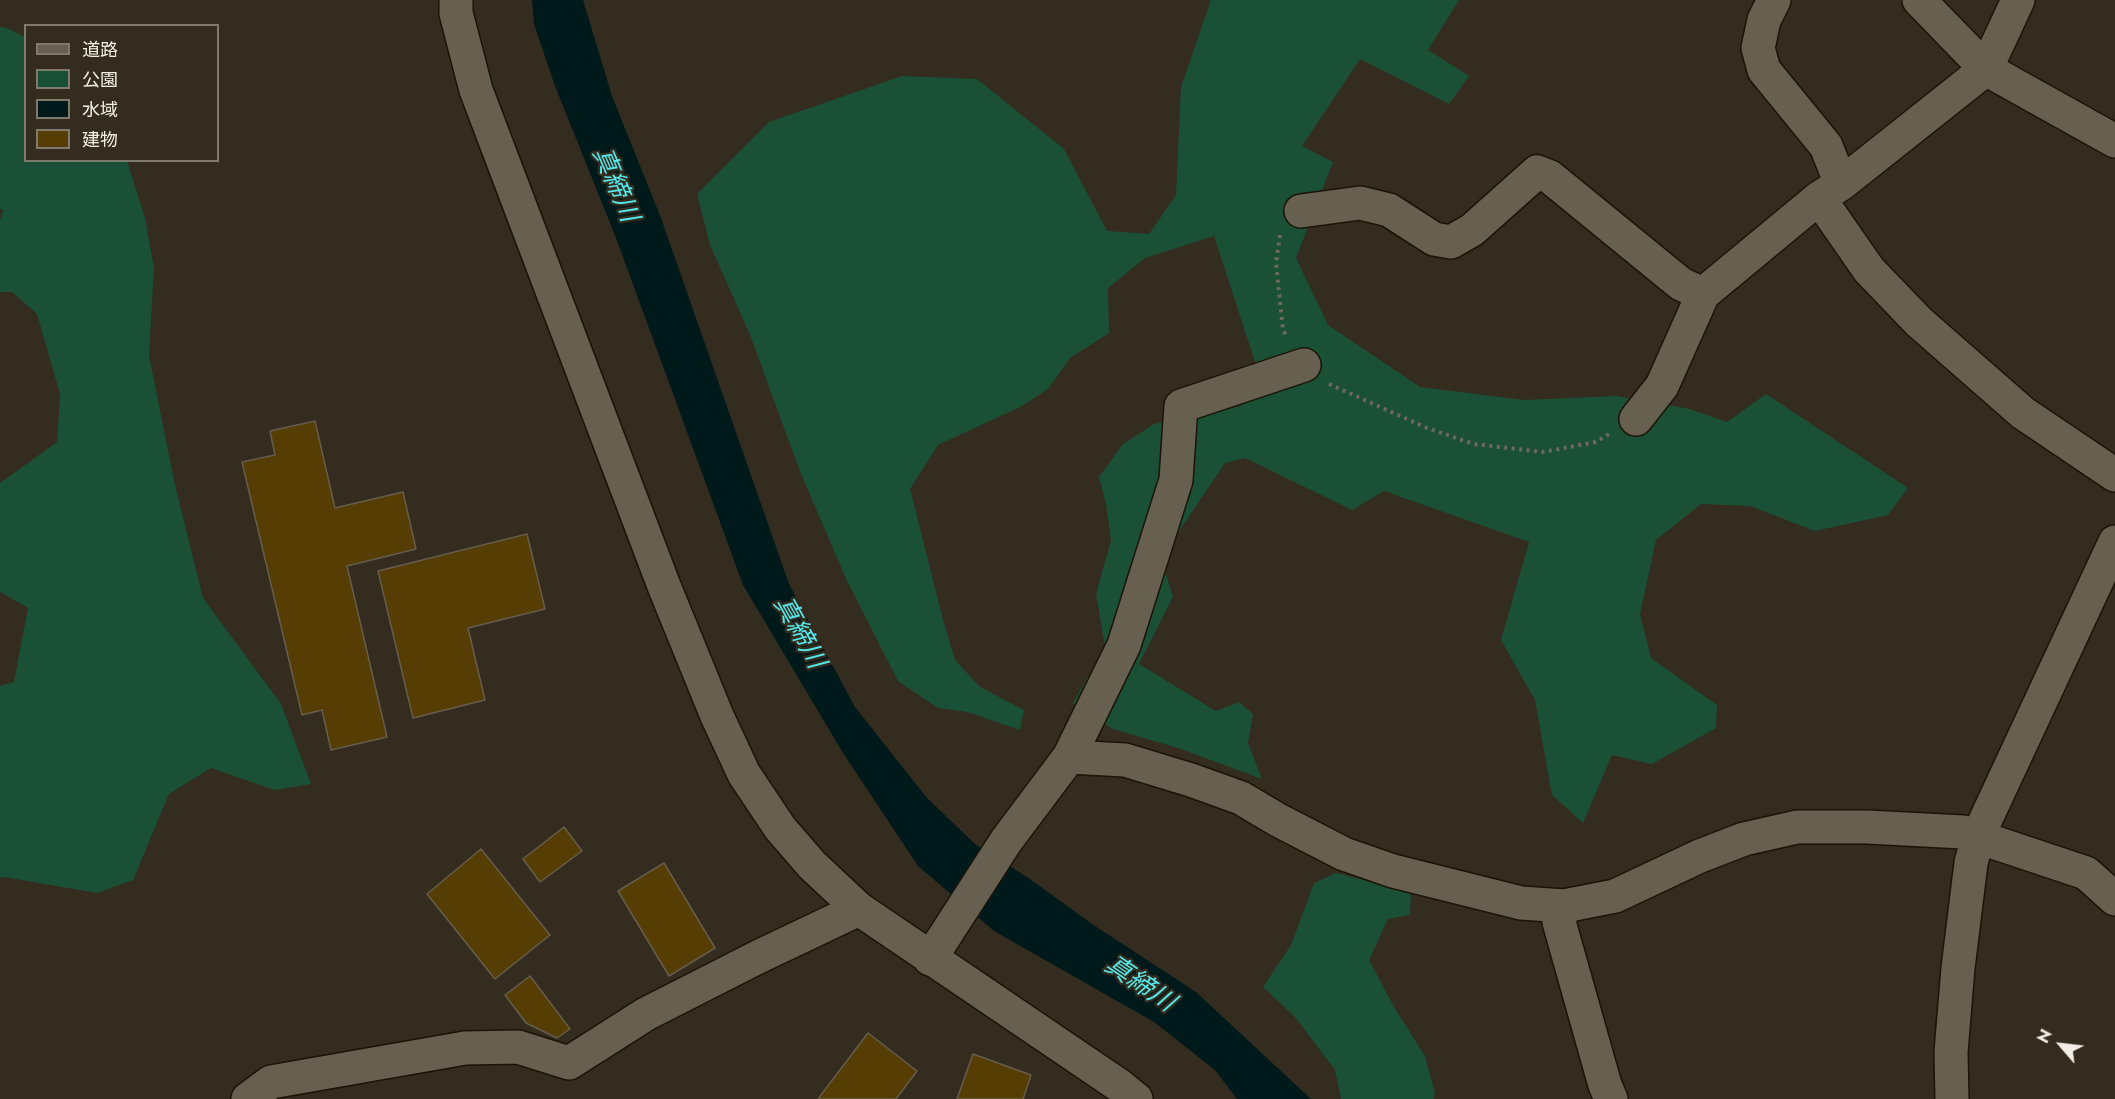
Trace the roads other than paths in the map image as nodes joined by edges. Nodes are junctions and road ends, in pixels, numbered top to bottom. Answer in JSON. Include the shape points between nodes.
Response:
{"nodes":[{"id":1,"x":456,"y":0,"type":"edge"},
{"id":2,"x":1773,"y":0,"type":"edge"},
{"id":3,"x":1919,"y":0,"type":"edge"},
{"id":4,"x":2018,"y":0,"type":"edge"},
{"id":5,"x":1986,"y":69,"type":"junction"},
{"id":6,"x":2115,"y":141,"type":"edge"},
{"id":7,"x":1830,"y":191,"type":"junction"},
{"id":8,"x":1301,"y":211,"type":"road end"},
{"id":9,"x":1703,"y":294,"type":"junction"},
{"id":10,"x":1304,"y":365,"type":"road end"},
{"id":11,"x":1636,"y":419,"type":"road end"},
{"id":12,"x":2115,"y":475,"type":"edge"},
{"id":13,"x":2115,"y":542,"type":"edge"},
{"id":14,"x":1069,"y":757,"type":"junction"},
{"id":15,"x":1978,"y":836,"type":"junction"},
{"id":16,"x":2115,"y":899,"type":"edge"},
{"id":17,"x":1564,"y":906,"type":"junction"},
{"id":18,"x":859,"y":909,"type":"junction"},
{"id":19,"x":937,"y":948,"type":"junction"},
{"id":20,"x":249,"y":1099,"type":"edge"},
{"id":21,"x":1136,"y":1099,"type":"edge"},
{"id":22,"x":1611,"y":1099,"type":"edge"},
{"id":23,"x":1952,"y":1099,"type":"edge"}],
"edges":[{"from":1,"to":18,"type":"street","via":[[476,90],[717,716],[744,774],[780,828]]},
{"from":2,"to":7,"type":"street","via":[[1758,48],[1764,70],[1826,146]]},
{"from":3,"to":5,"type":"street"},
{"from":4,"to":5,"type":"street"},
{"from":5,"to":6,"type":"street"},
{"from":5,"to":7,"type":"street"},
{"from":7,"to":9,"type":"street"},
{"from":7,"to":12,"type":"street","via":[[1869,270],[1919,322],[2023,413]]},
{"from":8,"to":9,"type":"street","via":[[1360,203],[1389,210],[1434,239],[1451,242],[1472,230],[1537,172],[1550,177],[1681,284]]},
{"from":9,"to":11,"type":"street","via":[[1662,386]]},
{"from":10,"to":14,"type":"street","via":[[1181,406],[1176,480],[1154,555],[1124,645]]},
{"from":13,"to":15,"type":"street"},
{"from":14,"to":17,"type":"street","via":[[1125,760],[1191,780],[1241,798],[1344,854],[1393,871],[1521,903]]},
{"from":14,"to":19,"type":"street","via":[[1006,841]]},
{"from":15,"to":16,"type":"street","via":[[2086,873]]},
{"from":15,"to":17,"type":"street","via":[[1891,828],[1797,827],[1743,839],[1615,896]]},
{"from":15,"to":23,"type":"street","via":[[1958,968],[1950,1052]]},
{"from":17,"to":22,"type":"street","via":[[1559,922]]},
{"from":18,"to":19,"type":"street"},
{"from":18,"to":20,"type":"street","via":[[646,1014],[569,1063],[518,1047],[465,1048],[271,1082]]},
{"from":19,"to":21,"type":"street"}]}
